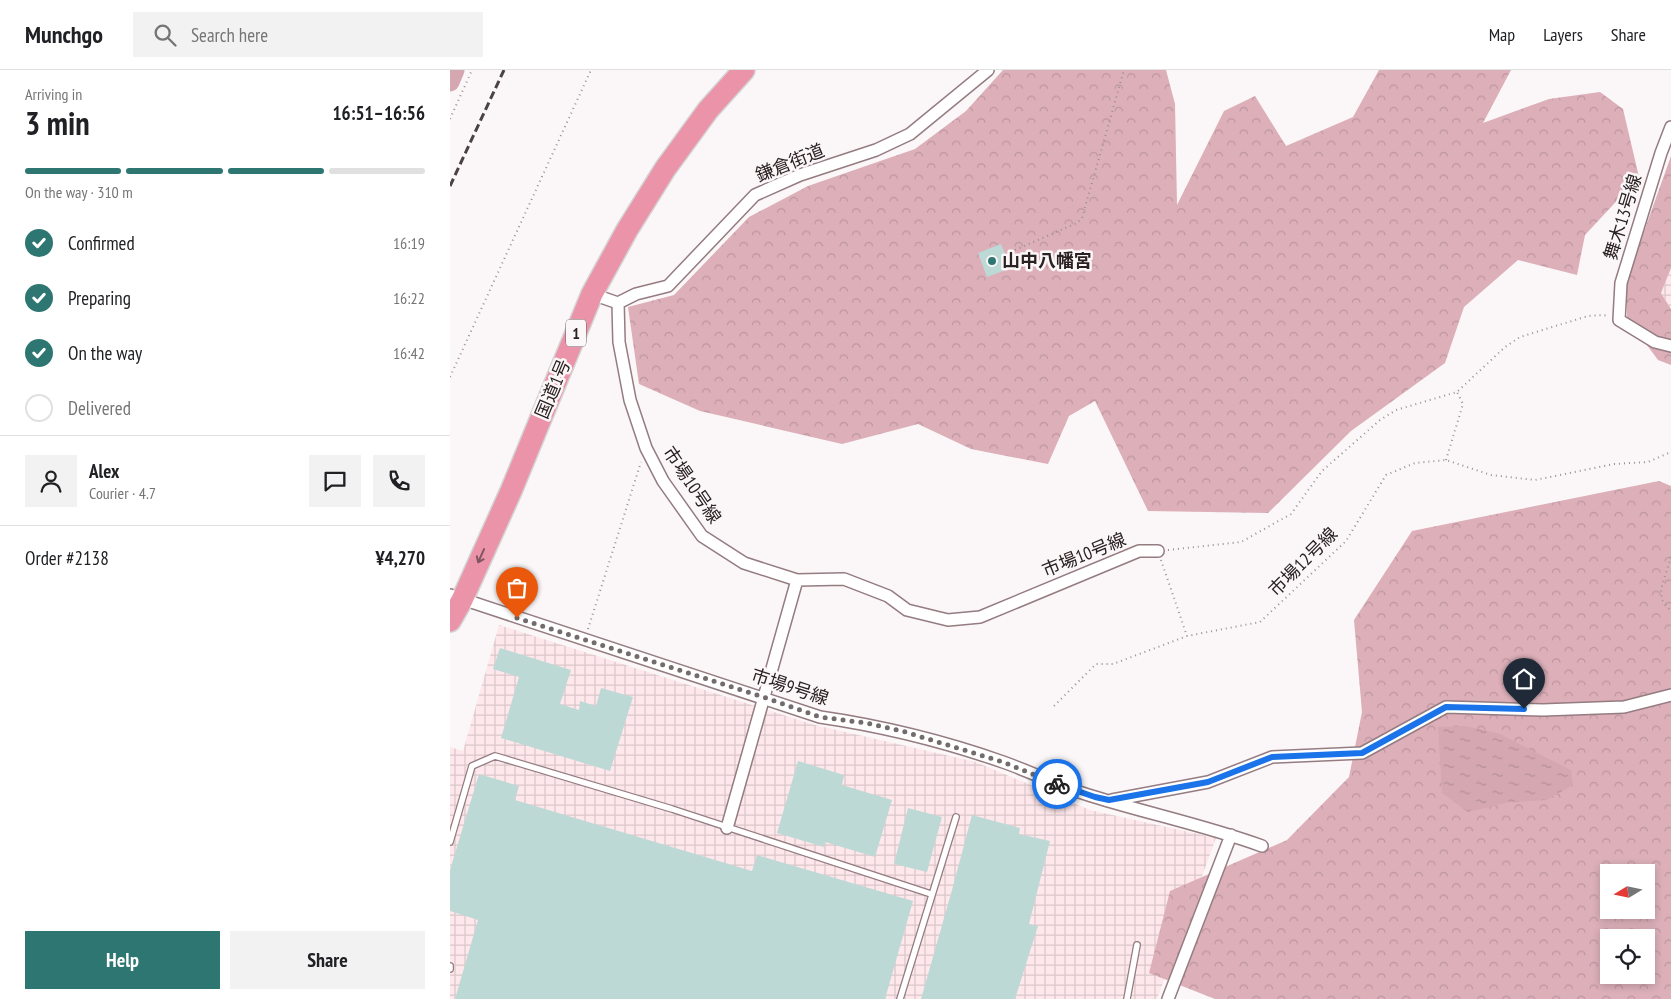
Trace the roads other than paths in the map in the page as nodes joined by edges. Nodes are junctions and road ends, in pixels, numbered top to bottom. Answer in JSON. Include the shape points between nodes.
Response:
{"nodes":[{"id":1,"x":728,"y":70,"type":"edge"},
{"id":2,"x":744,"y":70,"type":"edge"},
{"id":3,"x":988,"y":70,"type":"edge"},
{"id":4,"x":1671,"y":127,"type":"edge"},
{"id":5,"x":592,"y":294,"type":"junction"},
{"id":6,"x":618,"y":303,"type":"junction"},
{"id":7,"x":1671,"y":346,"type":"edge"},
{"id":8,"x":1158,"y":551,"type":"road end"},
{"id":9,"x":797,"y":580,"type":"junction"},
{"id":10,"x":454,"y":595,"type":"edge"},
{"id":11,"x":450,"y":621,"type":"edge"},
{"id":12,"x":1671,"y":695,"type":"edge"},
{"id":13,"x":763,"y":697,"type":"junction"},
{"id":14,"x":1109,"y":800,"type":"junction"},
{"id":15,"x":956,"y":817,"type":"dead end"},
{"id":16,"x":728,"y":828,"type":"junction"},
{"id":17,"x":1231,"y":835,"type":"junction"},
{"id":18,"x":450,"y":842,"type":"edge"},
{"id":19,"x":1262,"y":846,"type":"dead end"},
{"id":20,"x":931,"y":894,"type":"junction"},
{"id":21,"x":1137,"y":945,"type":"dead end"},
{"id":22,"x":900,"y":999,"type":"edge"},
{"id":23,"x":1127,"y":999,"type":"edge"},
{"id":24,"x":1168,"y":999,"type":"edge"}],
"edges":[{"from":1,"to":10,"type":"highway","name":"国道1号","number":"1","via":[[667,141],[623,211],[588,282]]},
{"from":2,"to":5,"type":"highway","name":"国道1号","number":"1","via":[[708,110],[664,168]]},
{"from":3,"to":6,"type":"street","name":"鎌倉街道","via":[[910,134],[755,195],[668,286],[636,294]]},
{"from":4,"to":7,"type":"street","name":"舞木13号線","via":[[1621,283],[1619,320],[1655,342]]},
{"from":5,"to":6,"type":"street"},
{"from":5,"to":10,"type":"highway","name":"国道1号","number":"1","one_way":true,"via":[[510,490]]},
{"from":6,"to":9,"type":"street","name":"市場10号線","via":[[620,342],[630,400],[646,448],[663,481],[702,536],[744,563]]},
{"from":8,"to":9,"type":"street","name":"市場10号線","via":[[1138,551],[980,617],[948,620],[907,610],[888,596],[844,579]]},
{"from":9,"to":13,"type":"street"},
{"from":10,"to":11,"type":"highway","name":"国道1号","number":"1"},
{"from":10,"to":13,"type":"street","name":"市場9号線"},
{"from":12,"to":14,"type":"street","via":[[1624,707],[1543,710],[1446,707],[1362,753],[1272,757],[1208,782]]},
{"from":13,"to":14,"type":"street","name":"市場9号線","via":[[820,717],[902,731],[1003,762]]},
{"from":13,"to":16,"type":"street"},
{"from":14,"to":17,"type":"street","name":"市場9号線"},
{"from":15,"to":20,"type":"lane"},
{"from":16,"to":18,"type":"lane","via":[[494,756],[472,766]]},
{"from":16,"to":20,"type":"lane"},
{"from":17,"to":19,"type":"street","name":"市場9号線"},
{"from":17,"to":24,"type":"street"},
{"from":20,"to":22,"type":"lane"},
{"from":21,"to":23,"type":"lane"}]}
